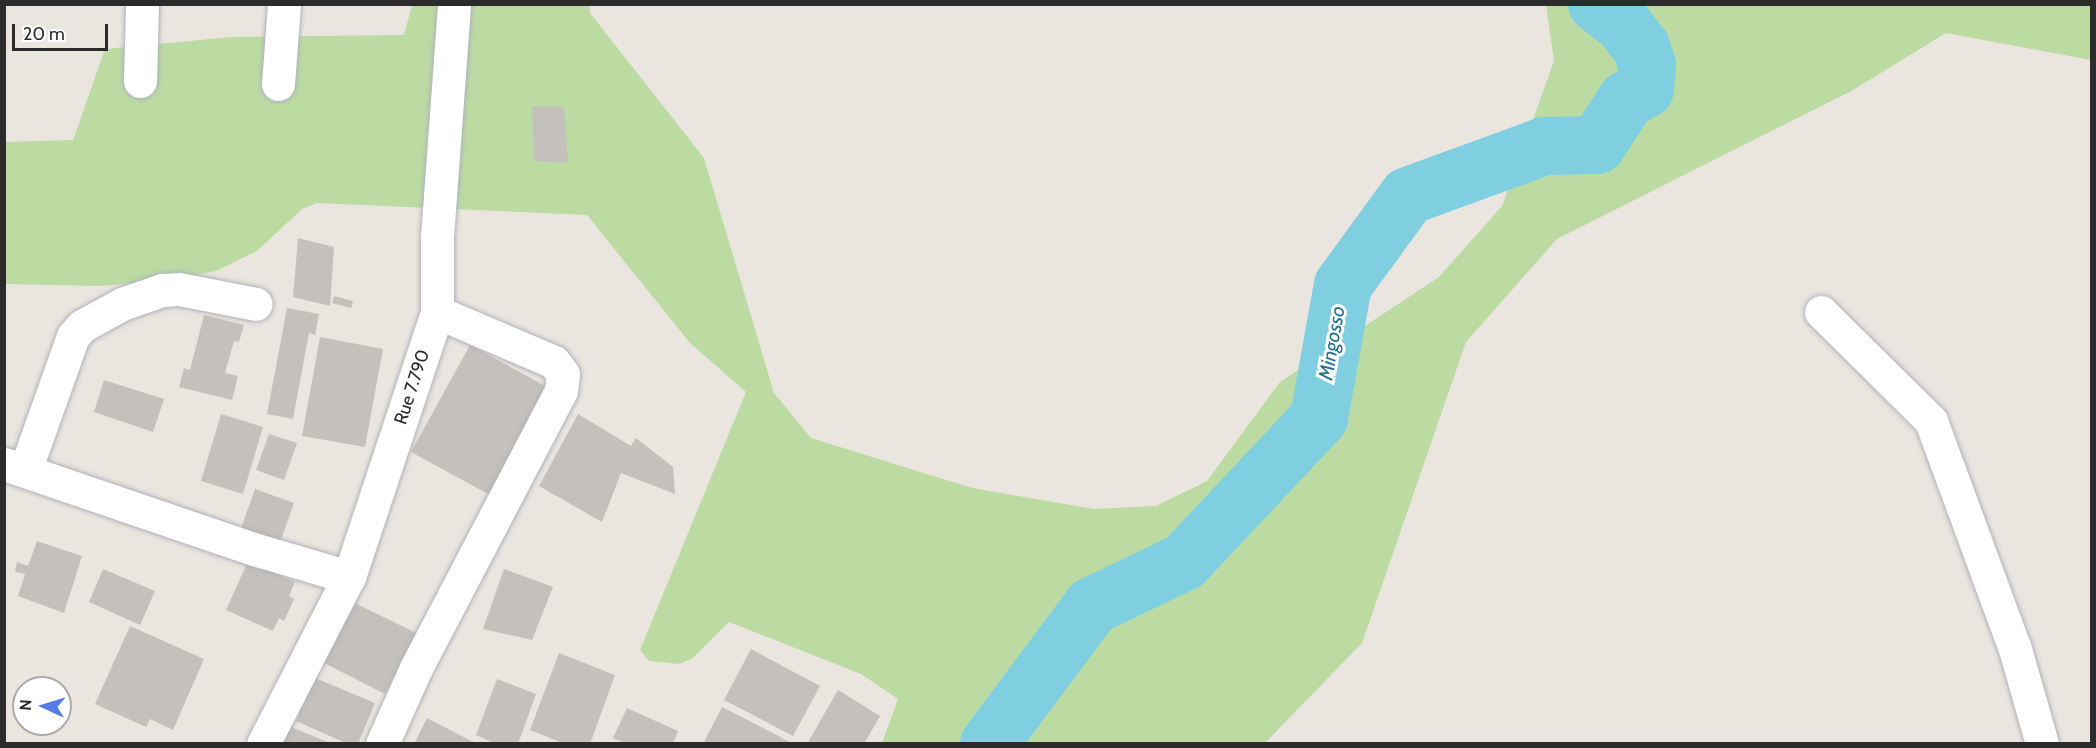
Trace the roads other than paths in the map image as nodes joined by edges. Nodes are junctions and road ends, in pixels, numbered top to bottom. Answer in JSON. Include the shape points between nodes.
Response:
{"nodes":[{"id":1,"x":142,"y":4,"type":"edge"},
{"id":2,"x":284,"y":4,"type":"edge"},
{"id":3,"x":454,"y":4,"type":"edge"},
{"id":4,"x":140,"y":81,"type":"dead end"},
{"id":5,"x":278,"y":84,"type":"dead end"},
{"id":6,"x":256,"y":304,"type":"dead end"},
{"id":7,"x":437,"y":312,"type":"junction"},
{"id":8,"x":1821,"y":312,"type":"dead end"},
{"id":9,"x":15,"y":466,"type":"edge"},
{"id":10,"x":349,"y":577,"type":"junction"},
{"id":11,"x":263,"y":744,"type":"edge"},
{"id":12,"x":382,"y":744,"type":"edge"},
{"id":13,"x":2042,"y":744,"type":"edge"}],
"edges":[{"from":1,"to":4,"type":"street"},
{"from":2,"to":5,"type":"street"},
{"from":3,"to":7,"type":"street","name":"Rue 7.790","via":[[437,237]]},
{"from":6,"to":9,"type":"street","via":[[179,289],[162,290],[122,304],[82,326],[73,336]]},
{"from":7,"to":10,"type":"street","name":"Rue 7.790"},
{"from":7,"to":12,"type":"street","via":[[554,362],[562,374],[561,391],[416,668]]},
{"from":8,"to":13,"type":"street","via":[[1931,421],[2015,649]]},
{"from":9,"to":10,"type":"street","via":[[153,516]]},
{"from":10,"to":11,"type":"street","name":"Rue 7.790"}]}
